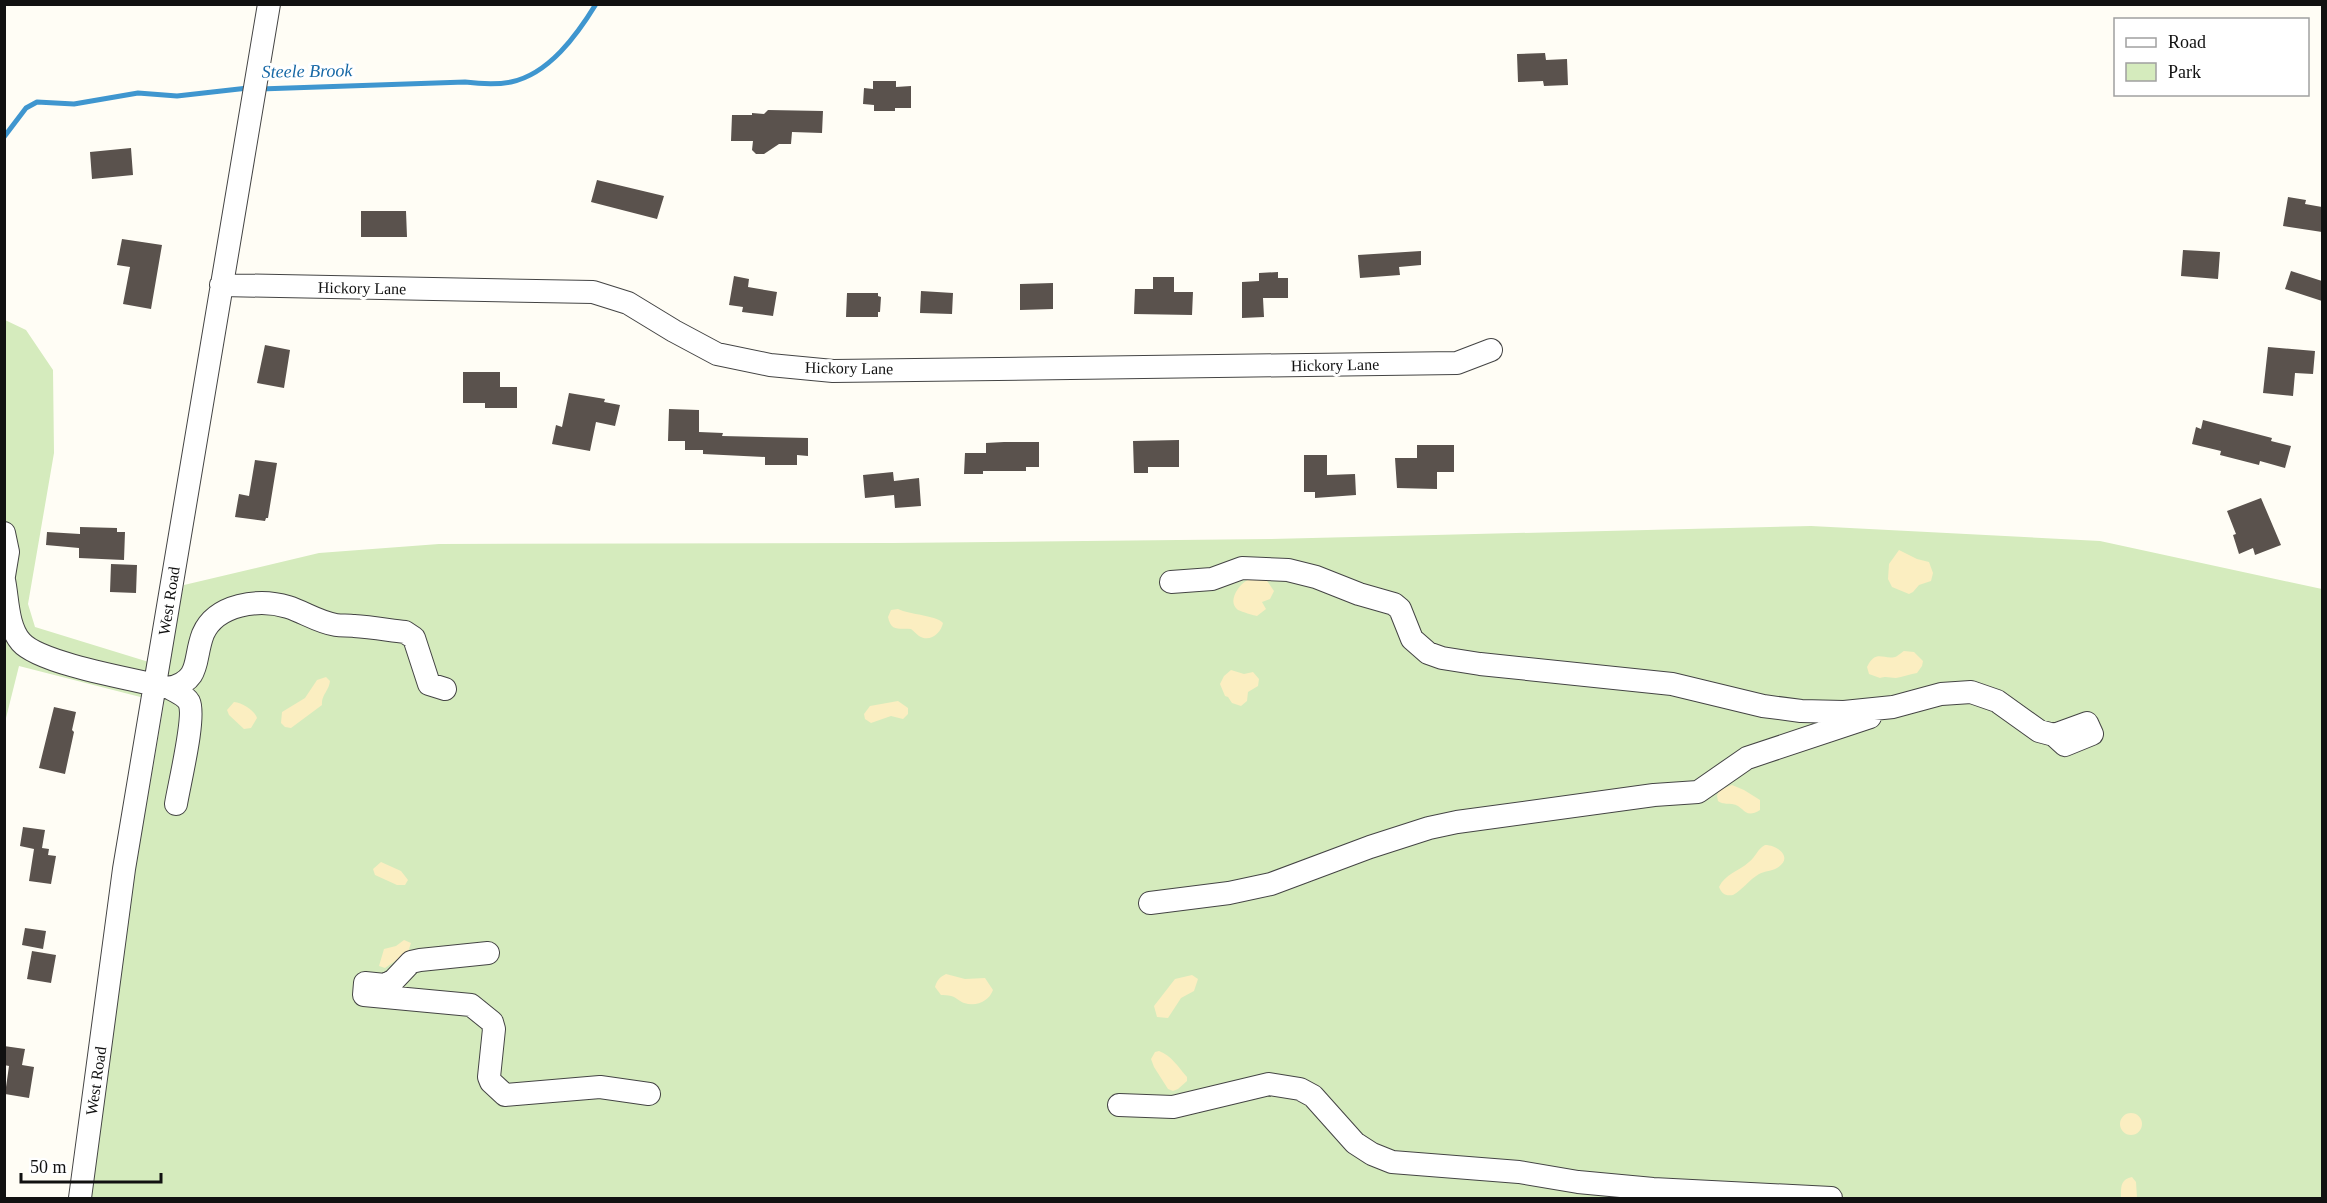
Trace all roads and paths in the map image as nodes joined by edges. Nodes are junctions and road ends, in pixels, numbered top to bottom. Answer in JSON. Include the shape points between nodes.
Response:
{"nodes":[{"id":1,"x":269,"y":4,"type":"edge"},
{"id":2,"x":221,"y":285,"type":"junction"},
{"id":3,"x":1491,"y":350,"type":"dead end"},
{"id":4,"x":4,"y":533,"type":"edge"},
{"id":5,"x":5,"y":572,"type":"edge"},
{"id":6,"x":1171,"y":582,"type":"dead end"},
{"id":7,"x":162,"y":686,"type":"junction"},
{"id":8,"x":445,"y":689,"type":"dead end"},
{"id":9,"x":1893,"y":707,"type":"junction"},
{"id":10,"x":2054,"y":735,"type":"dead end"},
{"id":11,"x":176,"y":804,"type":"dead end"},
{"id":12,"x":1150,"y":903,"type":"dead end"},
{"id":13,"x":488,"y":953,"type":"dead end"},
{"id":14,"x":649,"y":1094,"type":"dead end"},
{"id":15,"x":1119,"y":1105,"type":"dead end"},
{"id":16,"x":80,"y":1198,"type":"edge"},
{"id":17,"x":1831,"y":1198,"type":"edge"}],
"edges":[{"from":1,"to":2,"type":"street","name":"West Road"},
{"from":2,"to":3,"type":"street","name":"Hickory Lane","via":[[593,292],[627,303],[717,354],[770,365],[833,370],[1457,363]]},
{"from":2,"to":7,"type":"street","name":"West Road"},
{"from":4,"to":5,"type":"street","via":[[8,552]]},
{"from":5,"to":7,"type":"street","via":[[14,631],[31,651]]},
{"from":6,"to":9,"type":"street","via":[[1212,579],[1242,568],[1288,570],[1394,604],[1400,609],[1412,639],[1428,653],[1442,658],[1672,684],[1801,711]]},
{"from":7,"to":8,"type":"street","via":[[184,683],[192,677],[201,640],[213,618],[223,610],[254,604],[287,606],[338,626],[405,632],[414,638],[429,684]]},
{"from":7,"to":11,"type":"street","via":[[190,703]]},
{"from":7,"to":16,"type":"street","name":"West Road","via":[[124,869]]},
{"from":9,"to":10,"type":"street","via":[[1941,694],[1971,692],[1997,701],[2039,731]]},
{"from":9,"to":12,"type":"street","via":[[1863,721],[1747,758],[1698,792],[1457,822],[1370,847],[1271,884]]},
{"from":13,"to":14,"type":"street","via":[[411,962],[394,980],[385,984],[365,983],[364,995],[471,1005],[492,1022],[489,1077],[505,1095],[600,1087]]},
{"from":15,"to":17,"type":"street","via":[[1173,1107],[1269,1084],[1284,1085],[1313,1096],[1355,1143],[1392,1162],[1653,1189]]}]}
